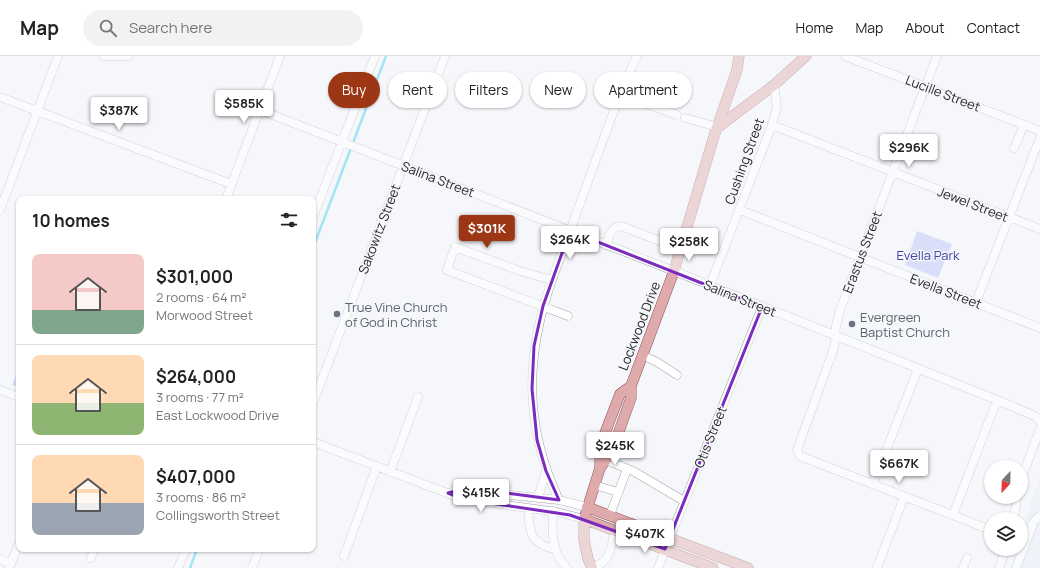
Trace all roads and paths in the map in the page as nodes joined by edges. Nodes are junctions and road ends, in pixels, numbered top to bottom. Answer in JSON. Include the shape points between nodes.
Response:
{"nodes":[{"id":1,"x":58,"y":56,"type":"edge"},
{"id":2,"x":104,"y":56,"type":"edge"},
{"id":3,"x":129,"y":56,"type":"edge"},
{"id":4,"x":280,"y":56,"type":"edge"},
{"id":5,"x":375,"y":56,"type":"edge"},
{"id":6,"x":446,"y":56,"type":"edge"},
{"id":7,"x":637,"y":56,"type":"edge"},
{"id":8,"x":739,"y":56,"type":"edge"},
{"id":9,"x":747,"y":56,"type":"edge"},
{"id":10,"x":806,"y":56,"type":"edge"},
{"id":11,"x":845,"y":56,"type":"edge"},
{"id":12,"x":937,"y":56,"type":"edge"},
{"id":13,"x":737,"y":70,"type":"junction"},
{"id":14,"x":630,"y":72,"type":"edge"},
{"id":15,"x":774,"y":85,"type":"junction"},
{"id":16,"x":926,"y":86,"type":"junction"},
{"id":17,"x":0,"y":97,"type":"edge"},
{"id":18,"x":615,"y":108,"type":"edge"},
{"id":19,"x":658,"y":108,"type":"edge"},
{"id":20,"x":260,"y":110,"type":"junction"},
{"id":21,"x":38,"y":111,"type":"junction"},
{"id":22,"x":677,"y":115,"type":"dead end"},
{"id":23,"x":685,"y":118,"type":"dead end"},
{"id":24,"x":772,"y":125,"type":"junction"},
{"id":25,"x":1024,"y":125,"type":"junction"},
{"id":26,"x":718,"y":127,"type":"junction"},
{"id":27,"x":1040,"y":131,"type":"edge"},
{"id":28,"x":1040,"y":138,"type":"edge"},
{"id":29,"x":344,"y":144,"type":"junction"},
{"id":30,"x":1014,"y":148,"type":"dead end"},
{"id":31,"x":403,"y":166,"type":"junction"},
{"id":32,"x":892,"y":172,"type":"junction"},
{"id":33,"x":232,"y":184,"type":"junction"},
{"id":34,"x":227,"y":196,"type":"edge"},
{"id":35,"x":0,"y":210,"type":"edge"},
{"id":36,"x":316,"y":210,"type":"edge"},
{"id":37,"x":740,"y":210,"type":"junction"},
{"id":38,"x":1009,"y":218,"type":"junction"},
{"id":39,"x":1040,"y":229,"type":"edge"},
{"id":40,"x":570,"y":231,"type":"junction"},
{"id":41,"x":606,"y":245,"type":"junction"},
{"id":42,"x":682,"y":249,"type":"junction"},
{"id":43,"x":859,"y":257,"type":"junction"},
{"id":44,"x":674,"y":271,"type":"junction"},
{"id":45,"x":552,"y":280,"type":"junction"},
{"id":46,"x":710,"y":286,"type":"junction"},
{"id":47,"x":976,"y":302,"type":"junction"},
{"id":48,"x":543,"y":306,"type":"junction"},
{"id":49,"x":762,"y":307,"type":"junction"},
{"id":50,"x":568,"y":316,"type":"dead end"},
{"id":51,"x":1040,"y":328,"type":"edge"},
{"id":52,"x":835,"y":337,"type":"junction"},
{"id":53,"x":642,"y":355,"type":"junction"},
{"id":54,"x":918,"y":369,"type":"junction"},
{"id":55,"x":677,"y":375,"type":"dead end"},
{"id":56,"x":0,"y":390,"type":"edge"},
{"id":57,"x":316,"y":395,"type":"edge"},
{"id":58,"x":16,"y":396,"type":"edge"},
{"id":59,"x":418,"y":397,"type":"dead end"},
{"id":60,"x":997,"y":400,"type":"junction"},
{"id":61,"x":1040,"y":419,"type":"edge"},
{"id":62,"x":1040,"y":422,"type":"edge"},
{"id":63,"x":1040,"y":428,"type":"edge"},
{"id":64,"x":316,"y":443,"type":"edge"},
{"id":65,"x":1028,"y":461,"type":"edge"},
{"id":66,"x":603,"y":464,"type":"junction"},
{"id":67,"x":377,"y":466,"type":"junction"},
{"id":68,"x":626,"y":469,"type":"junction"},
{"id":69,"x":546,"y":471,"type":"junction"},
{"id":70,"x":390,"y":472,"type":"junction"},
{"id":71,"x":873,"y":484,"type":"junction"},
{"id":72,"x":594,"y":485,"type":"junction"},
{"id":73,"x":618,"y":492,"type":"junction"},
{"id":74,"x":448,"y":493,"type":"junction"},
{"id":75,"x":904,"y":497,"type":"junction"},
{"id":76,"x":538,"y":498,"type":"junction"},
{"id":77,"x":559,"y":500,"type":"junction"},
{"id":78,"x":684,"y":501,"type":"junction"},
{"id":79,"x":587,"y":507,"type":"junction"},
{"id":80,"x":528,"y":509,"type":"junction"},
{"id":81,"x":553,"y":512,"type":"junction"},
{"id":82,"x":610,"y":515,"type":"junction"},
{"id":83,"x":953,"y":516,"type":"junction"},
{"id":84,"x":1040,"y":516,"type":"edge"},
{"id":85,"x":584,"y":519,"type":"junction"},
{"id":86,"x":984,"y":527,"type":"edge"},
{"id":87,"x":615,"y":530,"type":"junction"},
{"id":88,"x":669,"y":537,"type":"junction"},
{"id":89,"x":554,"y":549,"type":"junction"},
{"id":90,"x":665,"y":550,"type":"junction"},
{"id":91,"x":16,"y":551,"type":"edge"},
{"id":92,"x":93,"y":552,"type":"edge"},
{"id":93,"x":185,"y":552,"type":"edge"},
{"id":94,"x":258,"y":552,"type":"edge"},
{"id":95,"x":344,"y":556,"type":"dead end"},
{"id":96,"x":1003,"y":556,"type":"edge"},
{"id":97,"x":91,"y":558,"type":"dead end"},
{"id":98,"x":967,"y":558,"type":"dead end"},
{"id":99,"x":0,"y":559,"type":"edge"},
{"id":100,"x":10,"y":566,"type":"edge"},
{"id":101,"x":589,"y":566,"type":"edge"},
{"id":102,"x":178,"y":568,"type":"edge"},
{"id":103,"x":252,"y":568,"type":"edge"},
{"id":104,"x":567,"y":568,"type":"edge"},
{"id":105,"x":658,"y":568,"type":"edge"},
{"id":106,"x":713,"y":568,"type":"edge"},
{"id":107,"x":748,"y":568,"type":"edge"},
{"id":108,"x":877,"y":568,"type":"edge"},
{"id":109,"x":963,"y":568,"type":"edge"},
{"id":110,"x":999,"y":568,"type":"edge"},
{"id":111,"x":1016,"y":568,"type":"edge"}],
"edges":[{"from":1,"to":21,"type":"street"},
{"from":2,"to":3,"type":"street"},
{"from":4,"to":20,"type":"street"},
{"from":5,"to":29,"type":"street"},
{"from":6,"to":31,"type":"street","name":"Sakowitz Street"},
{"from":7,"to":14,"type":"street"},
{"from":8,"to":13,"type":"main road","name":"Lockwood Drive"},
{"from":9,"to":13,"type":"main road","name":"Lockwood Drive"},
{"from":10,"to":15,"type":"main road"},
{"from":11,"to":16,"type":"street","name":"Lucille Street"},
{"from":12,"to":16,"type":"street","name":"Erastus Street"},
{"from":13,"to":26,"type":"main road","name":"Lockwood Drive"},
{"from":15,"to":24,"type":"street","name":"Cushing Street","via":[[777,107]]},
{"from":15,"to":26,"type":"main road"},
{"from":16,"to":25,"type":"street","name":"Lucille Street"},
{"from":16,"to":32,"type":"street","name":"Erastus Street"},
{"from":17,"to":21,"type":"street"},
{"from":18,"to":40,"type":"street"},
{"from":19,"to":22,"type":"street"},
{"from":20,"to":29,"type":"street","name":"Salina Street"},
{"from":20,"to":33,"type":"street"},
{"from":21,"to":33,"type":"street"},
{"from":21,"to":35,"type":"street"},
{"from":23,"to":26,"type":"street"},
{"from":24,"to":32,"type":"street","name":"Jewel Street"},
{"from":24,"to":37,"type":"street","name":"Cushing Street"},
{"from":25,"to":27,"type":"street","name":"Lucille Street"},
{"from":25,"to":30,"type":"street"},
{"from":26,"to":42,"type":"main road","name":"Lockwood Drive"},
{"from":28,"to":38,"type":"street"},
{"from":29,"to":31,"type":"street","name":"Salina Street"},
{"from":29,"to":36,"type":"street"},
{"from":31,"to":40,"type":"street","name":"Salina Street"},
{"from":31,"to":57,"type":"street","name":"Sakowitz Street"},
{"from":32,"to":38,"type":"street","name":"Jewel Street"},
{"from":32,"to":43,"type":"street","name":"Erastus Street"},
{"from":33,"to":34,"type":"street"},
{"from":37,"to":43,"type":"street","name":"Evella Street"},
{"from":37,"to":46,"type":"street","name":"Cushing Street"},
{"from":38,"to":39,"type":"street","name":"Jewel Street"},
{"from":38,"to":47,"type":"street"},
{"from":40,"to":41,"type":"street","name":"Salina Street"},
{"from":40,"to":45,"type":"street"},
{"from":41,"to":42,"type":"street","via":[[611,231],[616,226],[621,226]]},
{"from":41,"to":44,"type":"street","name":"Salina Street"},
{"from":42,"to":44,"type":"main road","name":"Lockwood Drive"},
{"from":43,"to":47,"type":"street","name":"Evella Street"},
{"from":43,"to":52,"type":"street","name":"Erastus Street","via":[[840,310]]},
{"from":44,"to":46,"type":"street","name":"Salina Street"},
{"from":44,"to":53,"type":"main road","name":"Lockwood Drive"},
{"from":45,"to":48,"type":"street"},
{"from":45,"to":48,"type":"street","via":[[455,247],[447,270]]},
{"from":46,"to":49,"type":"street","name":"Salina Street"},
{"from":47,"to":51,"type":"street","name":"Evella Street"},
{"from":48,"to":50,"type":"street"},
{"from":48,"to":69,"type":"street","via":[[534,346],[532,389],[537,440]]},
{"from":49,"to":52,"type":"street","name":"Salina Street"},
{"from":49,"to":78,"type":"street","name":"Otis Street"},
{"from":52,"to":54,"type":"street","name":"Salina Street"},
{"from":52,"to":71,"type":"street","name":"Erastus Street","via":[[834,348],[796,450],[800,456]]},
{"from":53,"to":55,"type":"street"},
{"from":53,"to":66,"type":"main road","name":"Lockwood Drive","via":[[630,386],[620,394],[600,446]]},
{"from":54,"to":60,"type":"street","name":"Salina Street"},
{"from":54,"to":71,"type":"street"},
{"from":56,"to":58,"type":"street"},
{"from":59,"to":70,"type":"street"},
{"from":60,"to":61,"type":"street","name":"Salina Street"},
{"from":60,"to":83,"type":"street"},
{"from":61,"to":62,"type":"street"},
{"from":63,"to":65,"type":"street"},
{"from":64,"to":67,"type":"street"},
{"from":66,"to":68,"type":"street"},
{"from":66,"to":72,"type":"main road","name":"Lockwood Drive"},
{"from":67,"to":70,"type":"street"},
{"from":67,"to":95,"type":"street"},
{"from":68,"to":73,"type":"street"},
{"from":68,"to":78,"type":"street"},
{"from":69,"to":76,"type":"street"},
{"from":69,"to":77,"type":"street"},
{"from":70,"to":74,"type":"street"},
{"from":71,"to":75,"type":"street"},
{"from":72,"to":73,"type":"street"},
{"from":72,"to":79,"type":"main road","name":"Lockwood Drive"},
{"from":73,"to":82,"type":"street"},
{"from":74,"to":76,"type":"street","via":[[467,488]]},
{"from":74,"to":80,"type":"street","via":[[463,499]]},
{"from":75,"to":83,"type":"street"},
{"from":75,"to":108,"type":"street"},
{"from":76,"to":77,"type":"street"},
{"from":77,"to":79,"type":"street"},
{"from":78,"to":88,"type":"street","name":"Otis Street"},
{"from":79,"to":82,"type":"main road"},
{"from":79,"to":85,"type":"main road","name":"Lockwood Drive"},
{"from":80,"to":81,"type":"street"},
{"from":80,"to":89,"type":"street","via":[[534,539],[541,546]]},
{"from":81,"to":85,"type":"street"},
{"from":81,"to":89,"type":"street"},
{"from":82,"to":88,"type":"main road"},
{"from":83,"to":86,"type":"street"},
{"from":84,"to":111,"type":"street","via":[[1034,521]]},
{"from":85,"to":87,"type":"main road"},
{"from":85,"to":101,"type":"main road","name":"Lockwood Drive","via":[[584,540]]},
{"from":87,"to":90,"type":"main road"},
{"from":87,"to":101,"type":"street","via":[[609,557],[603,563]]},
{"from":88,"to":90,"type":"street","name":"Otis Street"},
{"from":88,"to":107,"type":"main road"},
{"from":89,"to":104,"type":"street"},
{"from":90,"to":105,"type":"street","name":"Otis Street"},
{"from":90,"to":106,"type":"main road"},
{"from":91,"to":100,"type":"street"},
{"from":92,"to":97,"type":"street"},
{"from":93,"to":102,"type":"street"},
{"from":94,"to":103,"type":"street"},
{"from":96,"to":110,"type":"street"},
{"from":98,"to":109,"type":"street"},
{"from":99,"to":100,"type":"street"}]}
